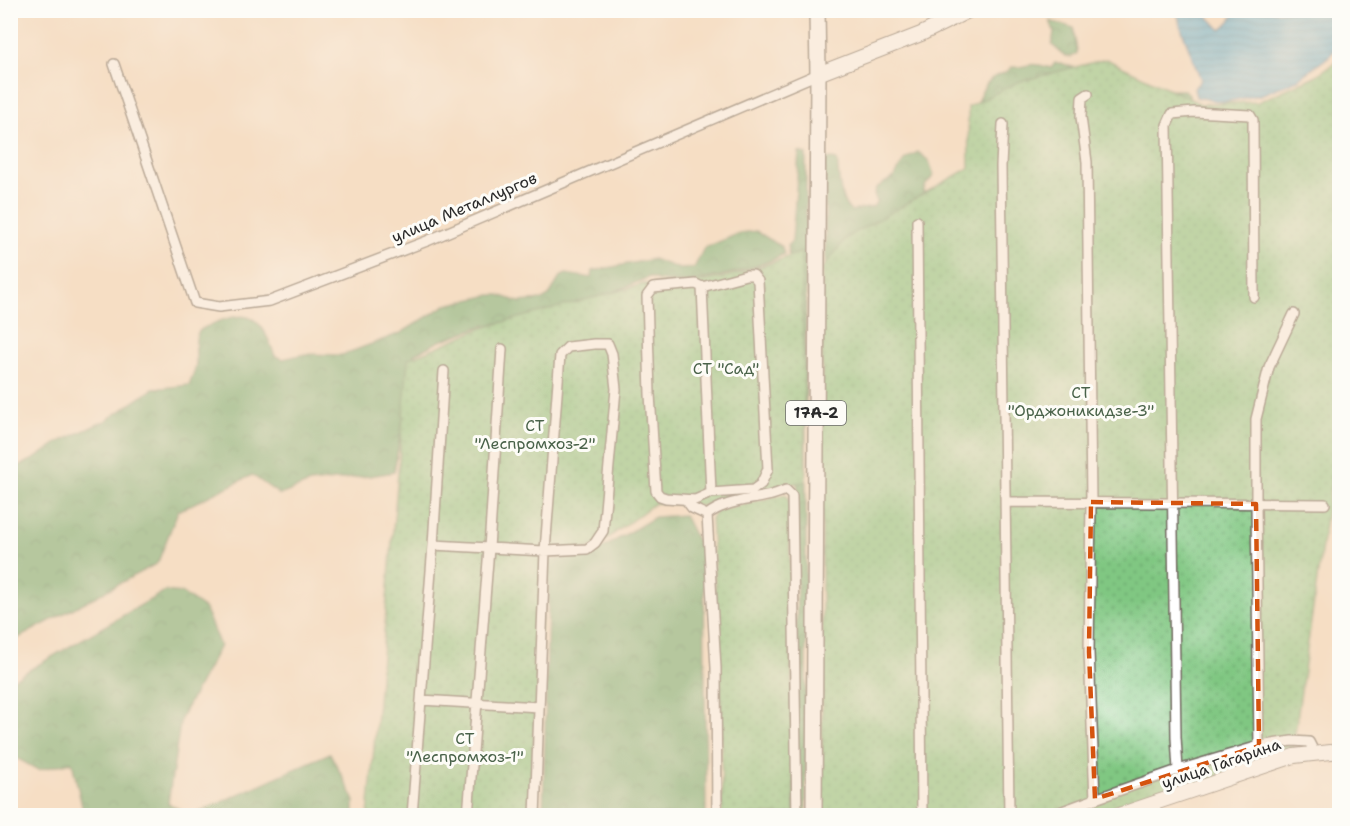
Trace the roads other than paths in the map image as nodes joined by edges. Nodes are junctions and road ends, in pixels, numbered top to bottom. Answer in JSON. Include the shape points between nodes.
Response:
{"nodes":[{"id":1,"x":817,"y":10,"type":"edge"},
{"id":2,"x":970,"y":10,"type":"edge"},
{"id":3,"x":114,"y":64,"type":"dead end"},
{"id":4,"x":818,"y":74,"type":"junction"},
{"id":5,"x":1088,"y":94,"type":"dead end"},
{"id":6,"x":1003,"y":124,"type":"dead end"},
{"id":7,"x":917,"y":221,"type":"dead end"},
{"id":8,"x":702,"y":287,"type":"junction"},
{"id":9,"x":1254,"y":297,"type":"dead end"},
{"id":10,"x":1293,"y":314,"type":"dead end"},
{"id":11,"x":501,"y":349,"type":"dead end"},
{"id":12,"x":444,"y":371,"type":"dead end"},
{"id":13,"x":711,"y":493,"type":"junction"},
{"id":14,"x":686,"y":500,"type":"junction"},
{"id":15,"x":1005,"y":502,"type":"junction"},
{"id":16,"x":1092,"y":502,"type":"junction"},
{"id":17,"x":1173,"y":503,"type":"junction"},
{"id":18,"x":1256,"y":504,"type":"junction"},
{"id":19,"x":1325,"y":504,"type":"dead end"},
{"id":20,"x":707,"y":515,"type":"junction"},
{"id":21,"x":433,"y":545,"type":"junction"},
{"id":22,"x":489,"y":548,"type":"junction"},
{"id":23,"x":544,"y":551,"type":"junction"},
{"id":24,"x":421,"y":700,"type":"junction"},
{"id":25,"x":477,"y":703,"type":"junction"},
{"id":26,"x":539,"y":707,"type":"junction"},
{"id":27,"x":1259,"y":746,"type":"junction"},
{"id":28,"x":1340,"y":751,"type":"edge"},
{"id":29,"x":1315,"y":754,"type":"junction"},
{"id":30,"x":1178,"y":770,"type":"junction"},
{"id":31,"x":1095,"y":799,"type":"junction"},
{"id":32,"x":412,"y":816,"type":"edge"},
{"id":33,"x":468,"y":816,"type":"edge"},
{"id":34,"x":535,"y":816,"type":"edge"},
{"id":35,"x":717,"y":816,"type":"edge"},
{"id":36,"x":797,"y":816,"type":"edge"},
{"id":37,"x":814,"y":816,"type":"edge"},
{"id":38,"x":922,"y":816,"type":"edge"},
{"id":39,"x":1009,"y":816,"type":"edge"},
{"id":40,"x":1049,"y":816,"type":"edge"},
{"id":41,"x":1116,"y":816,"type":"edge"}],
"edges":[{"from":1,"to":4,"type":"main road","number":"17А-2"},
{"from":2,"to":4,"type":"main road","name":"улица Металлургов","via":[[921,34]]},
{"from":3,"to":4,"type":"street","name":"улица Металлургов","via":[[195,303],[219,307],[270,301],[428,241]]},
{"from":4,"to":37,"type":"main road","number":"17А-2"},
{"from":5,"to":16,"type":"street","via":[[1082,98],[1081,117],[1087,162]]},
{"from":6,"to":15,"type":"street"},
{"from":7,"to":38,"type":"street"},
{"from":8,"to":13,"type":"street"},
{"from":8,"to":13,"type":"street","via":[[746,275],[753,275],[758,281],[768,469],[761,484],[753,490]]},
{"from":8,"to":14,"type":"street","via":[[653,288],[647,296],[656,491],[660,496]]},
{"from":9,"to":17,"type":"street","via":[[1253,120],[1250,115],[1172,114],[1167,125]]},
{"from":10,"to":18,"type":"street","via":[[1269,367],[1256,419]]},
{"from":11,"to":22,"type":"street"},
{"from":12,"to":21,"type":"street"},
{"from":13,"to":14,"type":"street"},
{"from":14,"to":20,"type":"street","via":[[692,508]]},
{"from":15,"to":16,"type":"street"},
{"from":15,"to":39,"type":"street"},
{"from":16,"to":17,"type":"street"},
{"from":16,"to":31,"type":"street","via":[[1089,652]]},
{"from":17,"to":18,"type":"street"},
{"from":17,"to":30,"type":"street"},
{"from":18,"to":19,"type":"street"},
{"from":18,"to":27,"type":"street"},
{"from":20,"to":35,"type":"street","via":[[716,668]]},
{"from":20,"to":36,"type":"street","via":[[736,501],[786,490],[792,496]]},
{"from":21,"to":22,"type":"street"},
{"from":21,"to":24,"type":"street"},
{"from":22,"to":23,"type":"street"},
{"from":22,"to":25,"type":"street"},
{"from":23,"to":23,"type":"street","via":[[587,549],[603,531],[616,389],[608,344],[568,347],[560,356]]},
{"from":23,"to":26,"type":"street"},
{"from":24,"to":25,"type":"street"},
{"from":24,"to":32,"type":"street"},
{"from":25,"to":26,"type":"street"},
{"from":25,"to":33,"type":"street"},
{"from":26,"to":34,"type":"street"},
{"from":27,"to":29,"type":"street","via":[[1309,741]]},
{"from":27,"to":30,"type":"street"},
{"from":28,"to":29,"type":"main road","name":"улица Гагарина"},
{"from":29,"to":41,"type":"main road","name":"улица Гагарина","via":[[1294,756]]},
{"from":30,"to":31,"type":"street"},
{"from":31,"to":40,"type":"street"}]}
